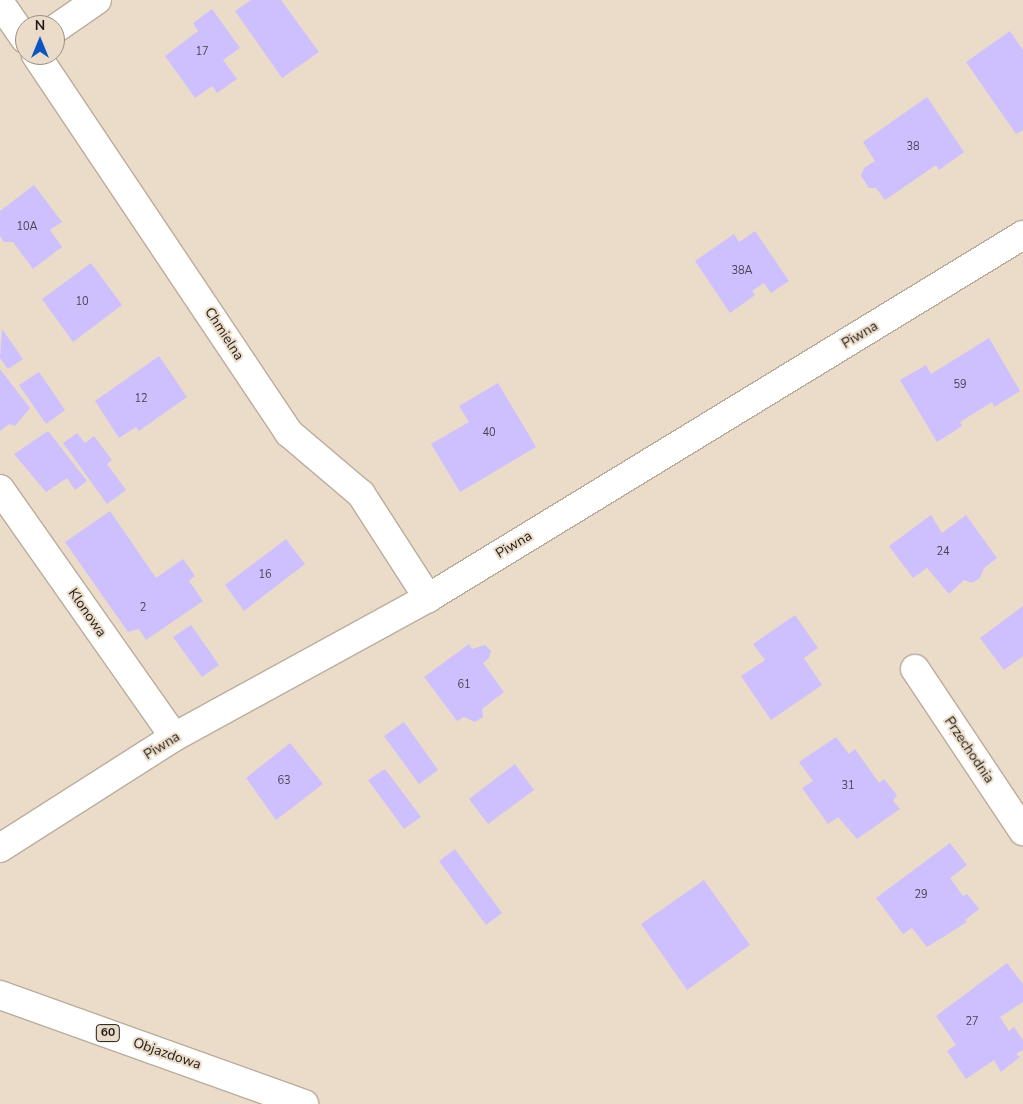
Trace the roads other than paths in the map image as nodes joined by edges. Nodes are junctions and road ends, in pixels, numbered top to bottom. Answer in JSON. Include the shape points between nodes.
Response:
{"nodes":[{"id":1,"x":97,"y":0,"type":"edge"},
{"id":2,"x":0,"y":3,"type":"edge"},
{"id":3,"x":65,"y":22,"type":"edge"},
{"id":4,"x":15,"y":25,"type":"edge"},
{"id":5,"x":43,"y":65,"type":"edge"},
{"id":6,"x":1023,"y":235,"type":"edge"},
{"id":7,"x":0,"y":489,"type":"edge"},
{"id":8,"x":428,"y":598,"type":"junction"},
{"id":9,"x":915,"y":669,"type":"dead end"},
{"id":10,"x":174,"y":737,"type":"junction"},
{"id":11,"x":1023,"y":831,"type":"edge"},
{"id":12,"x":0,"y":848,"type":"edge"},
{"id":13,"x":0,"y":995,"type":"edge"},
{"id":14,"x":304,"y":1104,"type":"edge"}],
"edges":[{"from":1,"to":3,"type":"street"},
{"from":2,"to":4,"type":"street"},
{"from":5,"to":8,"type":"street","name":"Chmielna","via":[[289,433],[361,494]]},
{"from":6,"to":8,"type":"street","name":"Piwna"},
{"from":7,"to":10,"type":"street","name":"Klonowa"},
{"from":8,"to":10,"type":"street","name":"Piwna"},
{"from":9,"to":11,"type":"street","name":"Przechodnia"},
{"from":10,"to":12,"type":"street","name":"Piwna"},
{"from":13,"to":14,"type":"street","name":"Objazdowa","number":"60"}]}
